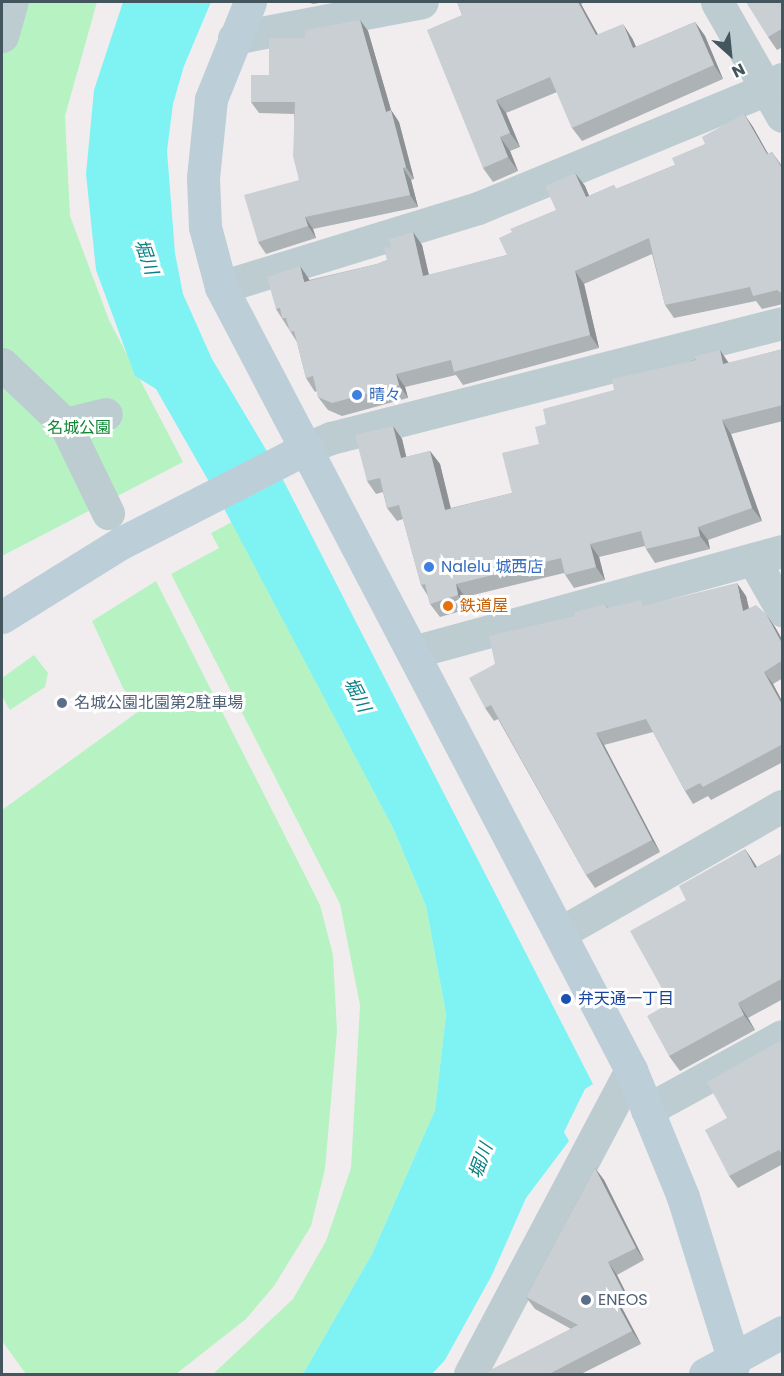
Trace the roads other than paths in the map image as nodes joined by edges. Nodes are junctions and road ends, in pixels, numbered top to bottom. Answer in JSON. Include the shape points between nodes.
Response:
{"nodes":[{"id":1,"x":12,"y":2,"type":"edge"},
{"id":2,"x":250,"y":2,"type":"edge"},
{"id":3,"x":423,"y":2,"type":"edge"},
{"id":4,"x":717,"y":2,"type":"edge"},
{"id":5,"x":2,"y":36,"type":"edge"},
{"id":6,"x":234,"y":39,"type":"junction"},
{"id":7,"x":777,"y":94,"type":"edge"},
{"id":8,"x":221,"y":287,"type":"junction"},
{"id":9,"x":783,"y":323,"type":"edge"},
{"id":10,"x":2,"y":363,"type":"edge"},
{"id":11,"x":106,"y":414,"type":"dead end"},
{"id":12,"x":65,"y":424,"type":"junction"},
{"id":13,"x":294,"y":455,"type":"junction"},
{"id":14,"x":108,"y":513,"type":"dead end"},
{"id":15,"x":768,"y":555,"type":"edge"},
{"id":16,"x":783,"y":610,"type":"edge"},
{"id":17,"x":2,"y":617,"type":"edge"},
{"id":18,"x":413,"y":652,"type":"junction"},
{"id":19,"x":783,"y":806,"type":"edge"},
{"id":20,"x":560,"y":933,"type":"junction"},
{"id":21,"x":783,"y":1036,"type":"edge"},
{"id":22,"x":631,"y":1070,"type":"junction"},
{"id":23,"x":647,"y":1110,"type":"junction"},
{"id":24,"x":783,"y":1332,"type":"edge"},
{"id":25,"x":723,"y":1370,"type":"edge"},
{"id":26,"x":470,"y":1374,"type":"edge"}],
"edges":[{"from":1,"to":5,"type":"street"},
{"from":2,"to":6,"type":"street"},
{"from":3,"to":6,"type":"street"},
{"from":4,"to":7,"type":"street"},
{"from":6,"to":8,"type":"street","via":[[211,99],[203,178],[205,227]]},
{"from":7,"to":8,"type":"street","via":[[478,208]]},
{"from":8,"to":13,"type":"street"},
{"from":9,"to":13,"type":"street","via":[[336,437]]},
{"from":10,"to":12,"type":"street"},
{"from":11,"to":12,"type":"street"},
{"from":12,"to":14,"type":"street"},
{"from":13,"to":17,"type":"street","via":[[121,543]]},
{"from":13,"to":18,"type":"street"},
{"from":15,"to":16,"type":"street"},
{"from":15,"to":18,"type":"street"},
{"from":18,"to":20,"type":"street"},
{"from":19,"to":20,"type":"street"},
{"from":20,"to":22,"type":"street"},
{"from":21,"to":23,"type":"street"},
{"from":22,"to":23,"type":"street"},
{"from":22,"to":26,"type":"street"},
{"from":23,"to":25,"type":"street","via":[[683,1197]]},
{"from":24,"to":25,"type":"street"}]}
